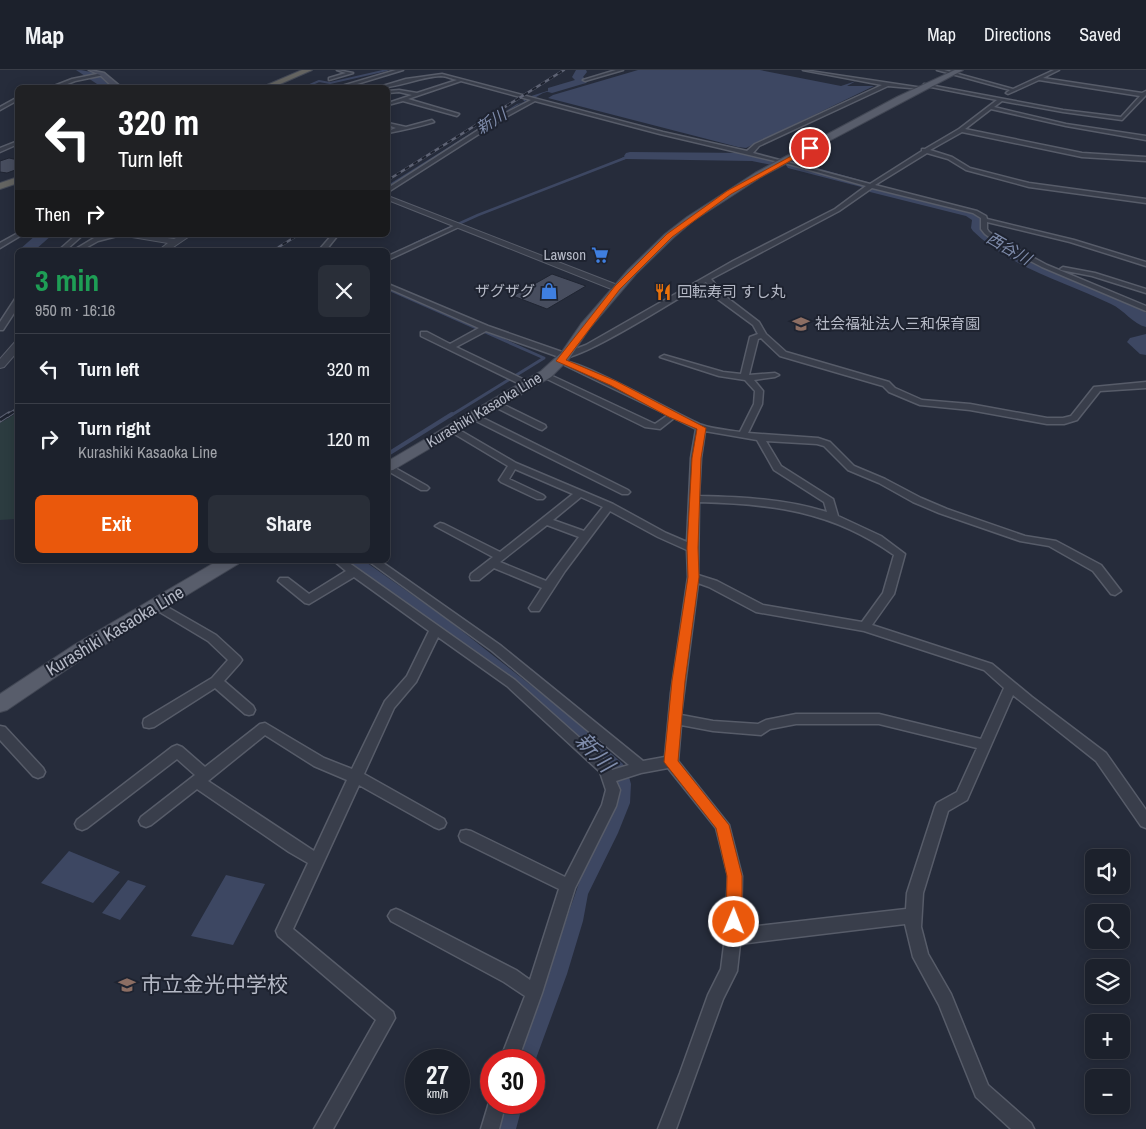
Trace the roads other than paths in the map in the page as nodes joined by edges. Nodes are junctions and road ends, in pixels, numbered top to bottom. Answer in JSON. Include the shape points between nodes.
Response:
{"nodes":[{"id":1,"x":123,"y":70,"type":"edge"},
{"id":2,"x":308,"y":70,"type":"edge"},
{"id":3,"x":339,"y":70,"type":"edge"},
{"id":4,"x":400,"y":70,"type":"edge"},
{"id":5,"x":443,"y":70,"type":"edge"},
{"id":6,"x":621,"y":70,"type":"edge"},
{"id":7,"x":805,"y":70,"type":"edge"},
{"id":8,"x":939,"y":70,"type":"edge"},
{"id":9,"x":1057,"y":70,"type":"edge"},
{"id":10,"x":392,"y":71,"type":"edge"},
{"id":11,"x":97,"y":72,"type":"edge"},
{"id":12,"x":956,"y":72,"type":"edge"},
{"id":13,"x":371,"y":78,"type":"junction"},
{"id":14,"x":1041,"y":78,"type":"junction"},
{"id":15,"x":331,"y":79,"type":"dead end"},
{"id":16,"x":585,"y":80,"type":"dead end"},
{"id":17,"x":461,"y":81,"type":"junction"},
{"id":18,"x":398,"y":82,"type":"junction"},
{"id":19,"x":59,"y":85,"type":"edge"},
{"id":20,"x":115,"y":85,"type":"edge"},
{"id":21,"x":270,"y":85,"type":"edge"},
{"id":22,"x":347,"y":85,"type":"edge"},
{"id":23,"x":388,"y":85,"type":"edge"},
{"id":24,"x":886,"y":85,"type":"junction"},
{"id":25,"x":923,"y":87,"type":"junction"},
{"id":26,"x":1014,"y":90,"type":"junction"},
{"id":27,"x":390,"y":92,"type":"edge"},
{"id":28,"x":1145,"y":93,"type":"edge"},
{"id":29,"x":418,"y":94,"type":"junction"},
{"id":30,"x":15,"y":100,"type":"edge"},
{"id":31,"x":403,"y":100,"type":"junction"},
{"id":32,"x":534,"y":100,"type":"junction"},
{"id":33,"x":999,"y":100,"type":"junction"},
{"id":34,"x":390,"y":103,"type":"edge"},
{"id":35,"x":989,"y":107,"type":"junction"},
{"id":36,"x":0,"y":109,"type":"edge"},
{"id":37,"x":1132,"y":109,"type":"junction"},
{"id":38,"x":1139,"y":110,"type":"dead end"},
{"id":39,"x":457,"y":115,"type":"dead end"},
{"id":40,"x":432,"y":120,"type":"dead end"},
{"id":41,"x":390,"y":125,"type":"edge"},
{"id":42,"x":401,"y":128,"type":"junction"},
{"id":43,"x":961,"y":130,"type":"junction"},
{"id":44,"x":390,"y":131,"type":"edge"},
{"id":45,"x":1146,"y":138,"type":"edge"},
{"id":46,"x":15,"y":143,"type":"edge"},
{"id":47,"x":0,"y":150,"type":"edge"},
{"id":48,"x":924,"y":150,"type":"junction"},
{"id":49,"x":747,"y":154,"type":"junction"},
{"id":50,"x":1146,"y":159,"type":"edge"},
{"id":51,"x":784,"y":161,"type":"junction"},
{"id":52,"x":15,"y":181,"type":"edge"},
{"id":53,"x":0,"y":186,"type":"edge"},
{"id":54,"x":871,"y":186,"type":"junction"},
{"id":55,"x":390,"y":189,"type":"edge"},
{"id":56,"x":390,"y":199,"type":"edge"},
{"id":57,"x":1146,"y":201,"type":"edge"},
{"id":58,"x":985,"y":220,"type":"junction"},
{"id":59,"x":456,"y":226,"type":"junction"},
{"id":60,"x":15,"y":237,"type":"edge"},
{"id":61,"x":78,"y":237,"type":"edge"},
{"id":62,"x":107,"y":237,"type":"edge"},
{"id":63,"x":144,"y":237,"type":"edge"},
{"id":64,"x":184,"y":237,"type":"edge"},
{"id":65,"x":333,"y":237,"type":"edge"},
{"id":66,"x":175,"y":242,"type":"junction"},
{"id":67,"x":0,"y":246,"type":"edge"},
{"id":68,"x":64,"y":248,"type":"edge"},
{"id":69,"x":80,"y":248,"type":"edge"},
{"id":70,"x":165,"y":248,"type":"edge"},
{"id":71,"x":324,"y":248,"type":"edge"},
{"id":72,"x":390,"y":257,"type":"edge"},
{"id":73,"x":1146,"y":264,"type":"edge"},
{"id":74,"x":1049,"y":267,"type":"junction"},
{"id":75,"x":707,"y":278,"type":"junction"},
{"id":76,"x":390,"y":287,"type":"edge"},
{"id":77,"x":617,"y":288,"type":"junction"},
{"id":78,"x":1146,"y":291,"type":"edge"},
{"id":79,"x":15,"y":306,"type":"edge"},
{"id":80,"x":1146,"y":309,"type":"edge"},
{"id":81,"x":0,"y":328,"type":"edge"},
{"id":82,"x":482,"y":330,"type":"junction"},
{"id":83,"x":424,"y":334,"type":"dead end"},
{"id":84,"x":763,"y":336,"type":"junction"},
{"id":85,"x":452,"y":346,"type":"junction"},
{"id":86,"x":15,"y":348,"type":"edge"},
{"id":87,"x":664,"y":357,"type":"dead end"},
{"id":88,"x":563,"y":359,"type":"junction"},
{"id":89,"x":0,"y":365,"type":"edge"},
{"id":90,"x":543,"y":375,"type":"junction"},
{"id":91,"x":775,"y":375,"type":"dead end"},
{"id":92,"x":748,"y":378,"type":"junction"},
{"id":93,"x":528,"y":386,"type":"junction"},
{"id":94,"x":1145,"y":386,"type":"edge"},
{"id":95,"x":496,"y":404,"type":"junction"},
{"id":96,"x":672,"y":415,"type":"junction"},
{"id":97,"x":475,"y":417,"type":"junction"},
{"id":98,"x":542,"y":426,"type":"dead end"},
{"id":99,"x":701,"y":428,"type":"junction"},
{"id":100,"x":453,"y":430,"type":"junction"},
{"id":101,"x":742,"y":436,"type":"junction"},
{"id":102,"x":760,"y":438,"type":"junction"},
{"id":103,"x":513,"y":465,"type":"junction"},
{"id":104,"x":390,"y":466,"type":"edge"},
{"id":105,"x":390,"y":468,"type":"edge"},
{"id":106,"x":424,"y":488,"type":"dead end"},
{"id":107,"x":625,"y":492,"type":"dead end"},
{"id":108,"x":580,"y":493,"type":"junction"},
{"id":109,"x":540,"y":497,"type":"dead end"},
{"id":110,"x":694,"y":499,"type":"junction"},
{"id":111,"x":609,"y":506,"type":"junction"},
{"id":112,"x":833,"y":518,"type":"junction"},
{"id":113,"x":547,"y":521,"type":"junction"},
{"id":114,"x":440,"y":526,"type":"dead end"},
{"id":115,"x":586,"y":536,"type":"junction"},
{"id":116,"x":692,"y":548,"type":"junction"},
{"id":117,"x":496,"y":560,"type":"junction"},
{"id":118,"x":227,"y":563,"type":"edge"},
{"id":119,"x":342,"y":563,"type":"edge"},
{"id":120,"x":376,"y":563,"type":"edge"},
{"id":121,"x":353,"y":572,"type":"junction"},
{"id":122,"x":475,"y":577,"type":"dead end"},
{"id":123,"x":693,"y":577,"type":"junction"},
{"id":124,"x":284,"y":581,"type":"dead end"},
{"id":125,"x":547,"y":586,"type":"junction"},
{"id":126,"x":1116,"y":591,"type":"dead end"},
{"id":127,"x":157,"y":605,"type":"junction"},
{"id":128,"x":535,"y":608,"type":"dead end"},
{"id":129,"x":865,"y":627,"type":"junction"},
{"id":130,"x":435,"y":631,"type":"junction"},
{"id":131,"x":216,"y":681,"type":"junction"},
{"id":132,"x":1011,"y":686,"type":"junction"},
{"id":133,"x":0,"y":704,"type":"edge"},
{"id":134,"x":249,"y":710,"type":"dead end"},
{"id":135,"x":675,"y":719,"type":"junction"},
{"id":136,"x":149,"y":723,"type":"dead end"},
{"id":137,"x":0,"y":731,"type":"edge"},
{"id":138,"x":985,"y":745,"type":"junction"},
{"id":139,"x":671,"y":762,"type":"junction"},
{"id":140,"x":641,"y":767,"type":"junction"},
{"id":141,"x":38,"y":772,"type":"dead end"},
{"id":142,"x":356,"y":777,"type":"junction"},
{"id":143,"x":609,"y":777,"type":"junction"},
{"id":144,"x":201,"y":778,"type":"junction"},
{"id":145,"x":146,"y":821,"type":"dead end"},
{"id":146,"x":1146,"y":822,"type":"edge"},
{"id":147,"x":439,"y":823,"type":"dead end"},
{"id":148,"x":82,"y":824,"type":"dead end"},
{"id":149,"x":466,"y":836,"type":"dead end"},
{"id":150,"x":317,"y":860,"type":"junction"},
{"id":151,"x":568,"y":886,"type":"junction"},
{"id":152,"x":915,"y":915,"type":"junction"},
{"id":153,"x":396,"y":916,"type":"dead end"},
{"id":154,"x":733,"y":937,"type":"junction"},
{"id":155,"x":534,"y":993,"type":"junction"},
{"id":156,"x":513,"y":1049,"type":"edge"},
{"id":157,"x":494,"y":1114,"type":"edge"},
{"id":158,"x":323,"y":1129,"type":"edge"},
{"id":159,"x":490,"y":1129,"type":"edge"},
{"id":160,"x":667,"y":1129,"type":"edge"},
{"id":161,"x":1025,"y":1129,"type":"edge"}],
"edges":[{"from":1,"to":11,"type":"street"},
{"from":2,"to":21,"type":"highway"},
{"from":3,"to":15,"type":"street","via":[[351,73]]},
{"from":4,"to":10,"type":"street"},
{"from":5,"to":18,"type":"street"},
{"from":6,"to":16,"type":"street"},
{"from":7,"to":24,"type":"street"},
{"from":8,"to":12,"type":"street"},
{"from":9,"to":14,"type":"street"},
{"from":10,"to":13,"type":"street"},
{"from":11,"to":19,"type":"street"},
{"from":11,"to":20,"type":"main road"},
{"from":12,"to":25,"type":"main road","name":"Kurashiki Kasaoka Line"},
{"from":12,"to":26,"type":"street"},
{"from":13,"to":22,"type":"street"},
{"from":13,"to":23,"type":"street"},
{"from":14,"to":26,"type":"street"},
{"from":14,"to":28,"type":"street"},
{"from":17,"to":18,"type":"street","via":[[439,75]]},
{"from":17,"to":29,"type":"street"},
{"from":17,"to":32,"type":"street"},
{"from":18,"to":23,"type":"street"},
{"from":24,"to":25,"type":"street"},
{"from":24,"to":49,"type":"street","via":[[757,145]]},
{"from":25,"to":33,"type":"street"},
{"from":25,"to":51,"type":"main road","name":"Kurashiki Kasaoka Line"},
{"from":26,"to":33,"type":"street"},
{"from":27,"to":29,"type":"street"},
{"from":28,"to":37,"type":"street"},
{"from":29,"to":31,"type":"street"},
{"from":30,"to":36,"type":"street"},
{"from":31,"to":34,"type":"street"},
{"from":31,"to":39,"type":"street"},
{"from":32,"to":49,"type":"street"},
{"from":32,"to":55,"type":"street"},
{"from":33,"to":35,"type":"street"},
{"from":33,"to":37,"type":"street","via":[[1122,119]]},
{"from":35,"to":43,"type":"street"},
{"from":35,"to":45,"type":"street","via":[[1066,125]]},
{"from":37,"to":38,"type":"street"},
{"from":40,"to":42,"type":"street"},
{"from":41,"to":42,"type":"street"},
{"from":42,"to":44,"type":"street"},
{"from":43,"to":48,"type":"street"},
{"from":43,"to":50,"type":"street","via":[[1082,155]]},
{"from":46,"to":47,"type":"street"},
{"from":48,"to":54,"type":"street"},
{"from":48,"to":57,"type":"street","via":[[950,158],[968,169],[1029,186]]},
{"from":49,"to":51,"type":"street"},
{"from":51,"to":54,"type":"street"},
{"from":51,"to":77,"type":"main road","name":"Kurashiki Kasaoka Line","via":[[690,219]]},
{"from":52,"to":53,"type":"highway"},
{"from":54,"to":58,"type":"street","via":[[975,212]]},
{"from":54,"to":75,"type":"street","via":[[818,222]]},
{"from":56,"to":59,"type":"street"},
{"from":58,"to":73,"type":"street"},
{"from":58,"to":74,"type":"street","via":[[984,229],[992,236]]},
{"from":59,"to":72,"type":"street"},
{"from":59,"to":77,"type":"street"},
{"from":60,"to":67,"type":"street"},
{"from":61,"to":68,"type":"street"},
{"from":62,"to":69,"type":"street"},
{"from":63,"to":66,"type":"street"},
{"from":64,"to":66,"type":"street"},
{"from":65,"to":71,"type":"street"},
{"from":66,"to":70,"type":"street"},
{"from":74,"to":78,"type":"street","via":[[1093,274]]},
{"from":74,"to":80,"type":"street"},
{"from":75,"to":84,"type":"street","via":[[722,298],[756,324]]},
{"from":75,"to":88,"type":"street"},
{"from":76,"to":82,"type":"street"},
{"from":77,"to":88,"type":"main road","name":"Kurashiki Kasaoka Line"},
{"from":79,"to":81,"type":"street"},
{"from":82,"to":85,"type":"street"},
{"from":82,"to":88,"type":"street"},
{"from":83,"to":85,"type":"street"},
{"from":84,"to":92,"type":"street","via":[[754,337],[745,375]]},
{"from":84,"to":94,"type":"street","via":[[783,354],[886,384],[920,402],[1047,421],[1074,418],[1097,389]]},
{"from":85,"to":93,"type":"street"},
{"from":86,"to":89,"type":"street"},
{"from":87,"to":92,"type":"street"},
{"from":88,"to":90,"type":"main road","name":"Kurashiki Kasaoka Line"},
{"from":88,"to":96,"type":"street"},
{"from":90,"to":93,"type":"main road","name":"Kurashiki Kasaoka Line"},
{"from":90,"to":96,"type":"street","via":[[648,425],[657,427]]},
{"from":91,"to":92,"type":"street"},
{"from":92,"to":101,"type":"street","via":[[759,391],[758,404]]},
{"from":93,"to":95,"type":"main road","name":"Kurashiki Kasaoka Line"},
{"from":95,"to":97,"type":"main road","name":"Kurashiki Kasaoka Line"},
{"from":95,"to":98,"type":"street"},
{"from":96,"to":99,"type":"street"},
{"from":97,"to":100,"type":"main road","name":"Kurashiki Kasaoka Line"},
{"from":97,"to":107,"type":"street"},
{"from":99,"to":101,"type":"street"},
{"from":99,"to":110,"type":"street"},
{"from":100,"to":103,"type":"street"},
{"from":100,"to":104,"type":"main road","name":"Kurashiki Kasaoka Line"},
{"from":101,"to":102,"type":"street"},
{"from":102,"to":112,"type":"street","via":[[777,468],[828,501]]},
{"from":102,"to":126,"type":"street","via":[[827,444],[852,468],[926,503],[1024,539],[1052,543],[1097,568]]},
{"from":103,"to":108,"type":"street"},
{"from":103,"to":109,"type":"street","via":[[504,480]]},
{"from":105,"to":106,"type":"street"},
{"from":108,"to":111,"type":"street"},
{"from":108,"to":113,"type":"street"},
{"from":110,"to":112,"type":"street","via":[[759,503]]},
{"from":110,"to":116,"type":"street"},
{"from":111,"to":115,"type":"street"},
{"from":111,"to":116,"type":"street"},
{"from":112,"to":129,"type":"street","via":[[878,538],[900,554],[888,594]]},
{"from":113,"to":115,"type":"street"},
{"from":113,"to":117,"type":"street"},
{"from":114,"to":117,"type":"street"},
{"from":115,"to":125,"type":"street"},
{"from":116,"to":123,"type":"street"},
{"from":117,"to":122,"type":"street"},
{"from":117,"to":125,"type":"street"},
{"from":118,"to":127,"type":"main road","name":"Kurashiki Kasaoka Line"},
{"from":119,"to":121,"type":"street"},
{"from":120,"to":140,"type":"street","via":[[503,653]]},
{"from":121,"to":124,"type":"street","via":[[309,600]]},
{"from":121,"to":130,"type":"street"},
{"from":123,"to":129,"type":"street","via":[[760,609]]},
{"from":123,"to":135,"type":"street"},
{"from":125,"to":128,"type":"street"},
{"from":127,"to":131,"type":"street","via":[[212,638],[236,660]]},
{"from":127,"to":133,"type":"main road","name":"Kurashiki Kasaoka Line"},
{"from":129,"to":132,"type":"street","via":[[988,667]]},
{"from":130,"to":142,"type":"street","via":[[412,679],[390,705]]},
{"from":130,"to":143,"type":"street","via":[[517,688],[605,769]]},
{"from":131,"to":134,"type":"street"},
{"from":131,"to":136,"type":"street"},
{"from":132,"to":138,"type":"street"},
{"from":132,"to":146,"type":"street","via":[[1101,757]]},
{"from":135,"to":138,"type":"street","via":[[761,730],[766,724],[796,719],[878,719]]},
{"from":135,"to":139,"type":"street"},
{"from":137,"to":141,"type":"street"},
{"from":138,"to":152,"type":"street","via":[[962,796],[942,807],[915,893]]},
{"from":139,"to":140,"type":"street"},
{"from":139,"to":154,"type":"street","via":[[722,825],[735,876]]},
{"from":140,"to":143,"type":"street"},
{"from":142,"to":144,"type":"street","via":[[319,762],[265,728]]},
{"from":142,"to":147,"type":"street"},
{"from":142,"to":150,"type":"street"},
{"from":143,"to":151,"type":"street","via":[[613,790],[609,806]]},
{"from":144,"to":145,"type":"street"},
{"from":144,"to":148,"type":"street","via":[[177,751]]},
{"from":144,"to":150,"type":"street","via":[[294,847]]},
{"from":149,"to":151,"type":"street"},
{"from":150,"to":158,"type":"street","via":[[284,932],[387,1018]]},
{"from":151,"to":155,"type":"street"},
{"from":152,"to":154,"type":"street"},
{"from":152,"to":161,"type":"street","via":[[914,927],[921,957],[945,1000],[982,1091]]},
{"from":153,"to":155,"type":"street","via":[[510,976]]},
{"from":154,"to":160,"type":"street","via":[[729,971],[716,995]]},
{"from":155,"to":156,"type":"street"},
{"from":157,"to":159,"type":"street"}]}
